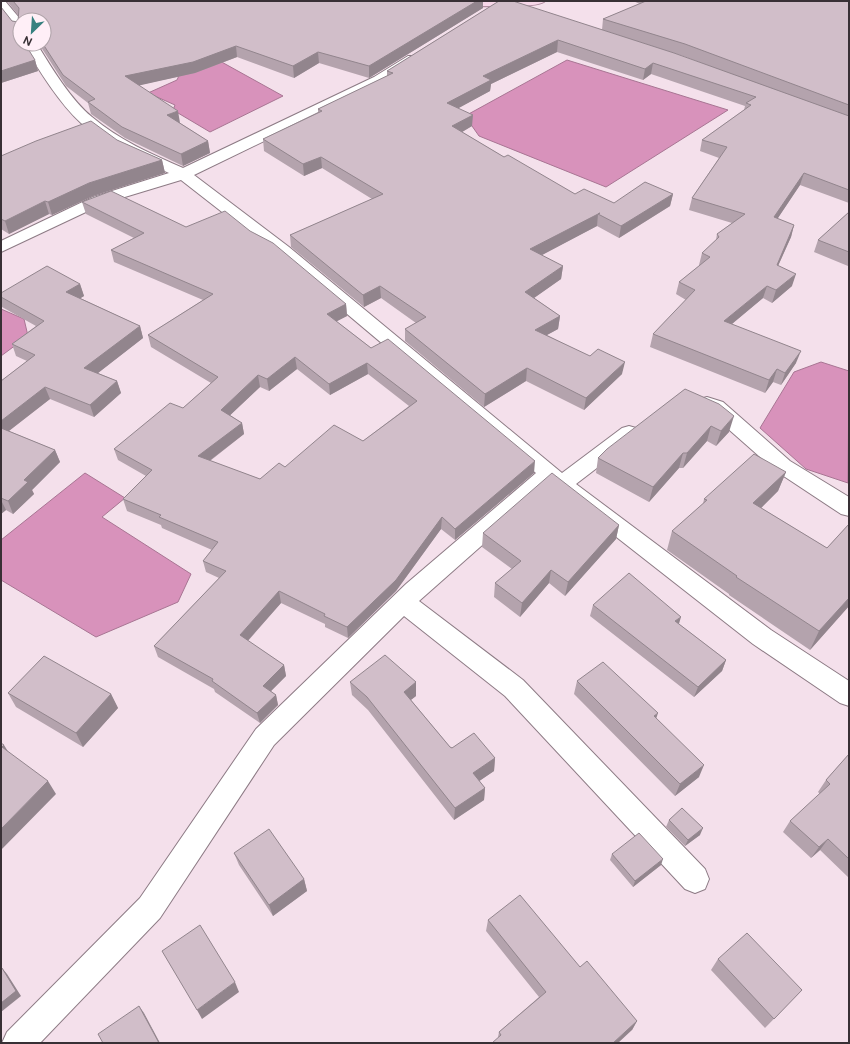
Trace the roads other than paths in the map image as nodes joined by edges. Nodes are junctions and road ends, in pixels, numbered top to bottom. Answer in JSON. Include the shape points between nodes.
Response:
{"nodes":[{"id":1,"x":442,"y":1,"type":"edge"},
{"id":2,"x":539,"y":1,"type":"edge"},
{"id":3,"x":501,"y":2,"type":"edge"},
{"id":4,"x":1,"y":4,"type":"edge"},
{"id":5,"x":482,"y":15,"type":"edge"},
{"id":6,"x":538,"y":15,"type":"edge"},
{"id":7,"x":12,"y":16,"type":"edge"},
{"id":8,"x":35,"y":52,"type":"edge"},
{"id":9,"x":424,"y":52,"type":"edge"},
{"id":10,"x":183,"y":174,"type":"junction"},
{"id":11,"x":1,"y":247,"type":"edge"},
{"id":12,"x":690,"y":399,"type":"edge"},
{"id":13,"x":641,"y":423,"type":"edge"},
{"id":14,"x":556,"y":478,"type":"junction"},
{"id":15,"x":849,"y":508,"type":"edge"},
{"id":16,"x":403,"y":602,"type":"junction"},
{"id":17,"x":849,"y":695,"type":"edge"},
{"id":18,"x":695,"y":880,"type":"dead end"},
{"id":19,"x":18,"y":1043,"type":"edge"}],
"edges":[{"from":1,"to":3,"type":"main road"},
{"from":2,"to":3,"type":"main road"},
{"from":3,"to":5,"type":"street"},
{"from":3,"to":6,"type":"street"},
{"from":4,"to":7,"type":"street"},
{"from":8,"to":10,"type":"street","via":[[52,80],[86,120],[88,129]]},
{"from":9,"to":10,"type":"street","via":[[379,80]]},
{"from":10,"to":11,"type":"street","via":[[99,200]]},
{"from":10,"to":14,"type":"street","via":[[283,251]]},
{"from":12,"to":15,"type":"street","via":[[716,407],[783,466]]},
{"from":13,"to":14,"type":"street"},
{"from":14,"to":16,"type":"street"},
{"from":14,"to":17,"type":"street","via":[[762,637]]},
{"from":16,"to":18,"type":"street","via":[[514,688]]},
{"from":16,"to":19,"type":"street","via":[[265,738],[150,908]]}]}
